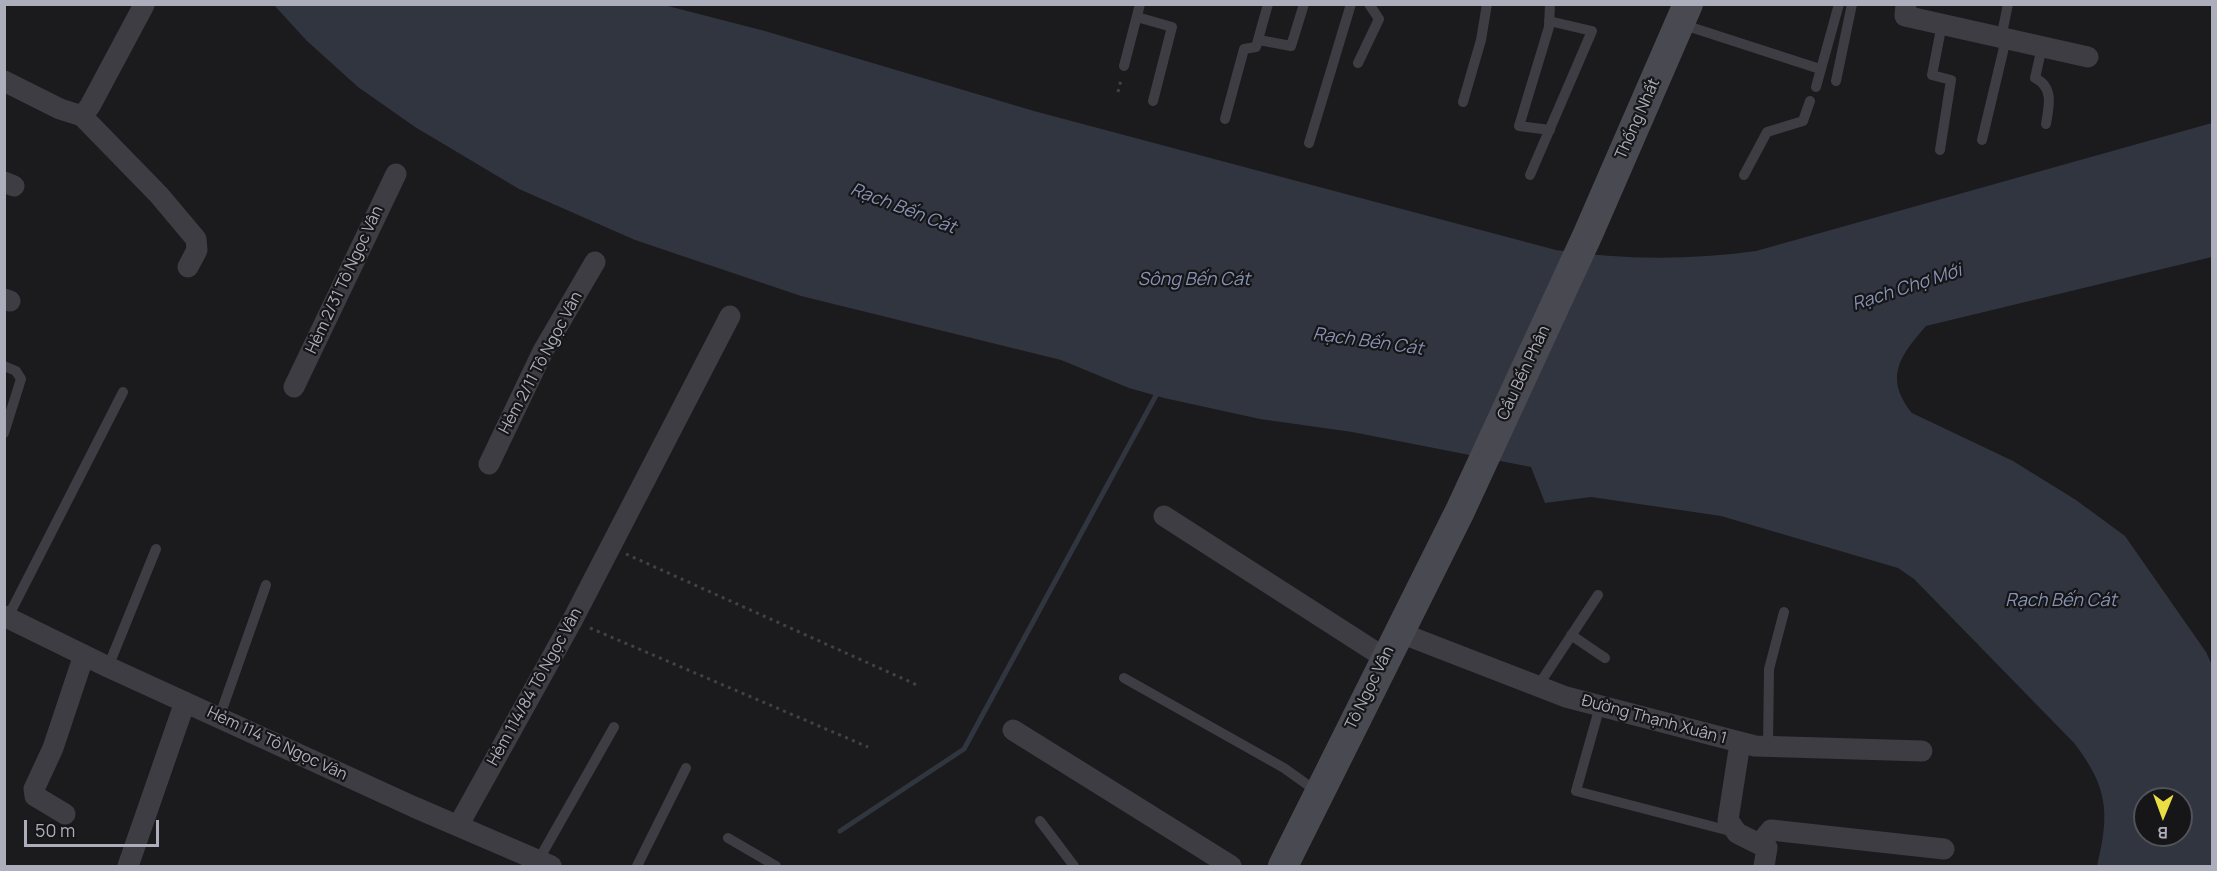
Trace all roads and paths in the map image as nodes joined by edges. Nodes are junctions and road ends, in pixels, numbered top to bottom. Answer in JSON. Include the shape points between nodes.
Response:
{"nodes":[{"id":1,"x":1140,"y":4,"type":"edge"},
{"id":2,"x":1268,"y":4,"type":"edge"},
{"id":3,"x":1304,"y":4,"type":"edge"},
{"id":4,"x":1351,"y":4,"type":"edge"},
{"id":5,"x":1369,"y":4,"type":"edge"},
{"id":6,"x":1487,"y":4,"type":"edge"},
{"id":7,"x":1839,"y":4,"type":"edge"},
{"id":8,"x":1852,"y":4,"type":"edge"},
{"id":9,"x":1906,"y":4,"type":"edge"},
{"id":10,"x":2008,"y":4,"type":"edge"},
{"id":11,"x":144,"y":5,"type":"edge"},
{"id":12,"x":1546,"y":6,"type":"edge"},
{"id":13,"x":1684,"y":14,"type":"edge"},
{"id":14,"x":1137,"y":17,"type":"junction"},
{"id":15,"x":1549,"y":21,"type":"junction"},
{"id":16,"x":1942,"y":24,"type":"junction"},
{"id":17,"x":2003,"y":38,"type":"junction"},
{"id":18,"x":1259,"y":40,"type":"junction"},
{"id":19,"x":2042,"y":47,"type":"junction"},
{"id":20,"x":2088,"y":57,"type":"dead end"},
{"id":21,"x":1358,"y":63,"type":"dead end"},
{"id":22,"x":1124,"y":66,"type":"dead end"},
{"id":23,"x":1820,"y":69,"type":"junction"},
{"id":24,"x":4,"y":81,"type":"edge"},
{"id":25,"x":1836,"y":81,"type":"dead end"},
{"id":26,"x":1816,"y":87,"type":"dead end"},
{"id":27,"x":1154,"y":101,"type":"dead end"},
{"id":28,"x":1809,"y":101,"type":"dead end"},
{"id":29,"x":1463,"y":102,"type":"dead end"},
{"id":30,"x":82,"y":116,"type":"junction"},
{"id":31,"x":1225,"y":119,"type":"dead end"},
{"id":32,"x":2046,"y":124,"type":"dead end"},
{"id":33,"x":1550,"y":130,"type":"junction"},
{"id":34,"x":1982,"y":140,"type":"dead end"},
{"id":35,"x":1309,"y":143,"type":"dead end"},
{"id":36,"x":1940,"y":150,"type":"dead end"},
{"id":37,"x":396,"y":174,"type":"dead end"},
{"id":38,"x":1530,"y":174,"type":"dead end"},
{"id":39,"x":1744,"y":175,"type":"dead end"},
{"id":40,"x":1588,"y":234,"type":"joint"},
{"id":41,"x":595,"y":262,"type":"dead end"},
{"id":42,"x":188,"y":267,"type":"dead end"},
{"id":43,"x":730,"y":316,"type":"dead end"},
{"id":44,"x":4,"y":366,"type":"edge"},
{"id":45,"x":294,"y":387,"type":"dead end"},
{"id":46,"x":123,"y":392,"type":"dead end"},
{"id":47,"x":4,"y":433,"type":"edge"},
{"id":48,"x":489,"y":464,"type":"dead end"},
{"id":49,"x":1460,"y":511,"type":"joint"},
{"id":50,"x":1164,"y":516,"type":"dead end"},
{"id":51,"x":611,"y":548,"type":"junction"},
{"id":52,"x":156,"y":549,"type":"dead end"},
{"id":53,"x":266,"y":585,"type":"dead end"},
{"id":54,"x":1598,"y":595,"type":"dead end"},
{"id":55,"x":1784,"y":612,"type":"dead end"},
{"id":56,"x":6,"y":616,"type":"edge"},
{"id":57,"x":572,"y":621,"type":"junction"},
{"id":58,"x":1398,"y":632,"type":"junction"},
{"id":59,"x":1571,"y":635,"type":"junction"},
{"id":60,"x":84,"y":655,"type":"junction"},
{"id":61,"x":1385,"y":658,"type":"junction"},
{"id":62,"x":1605,"y":658,"type":"dead end"},
{"id":63,"x":108,"y":667,"type":"junction"},
{"id":64,"x":1124,"y":678,"type":"dead end"},
{"id":65,"x":916,"y":685,"type":"dead end"},
{"id":66,"x":1538,"y":686,"type":"junction"},
{"id":67,"x":185,"y":702,"type":"junction"},
{"id":68,"x":1600,"y":706,"type":"junction"},
{"id":69,"x":219,"y":718,"type":"junction"},
{"id":70,"x":614,"y":727,"type":"dead end"},
{"id":71,"x":1013,"y":730,"type":"dead end"},
{"id":72,"x":1740,"y":742,"type":"junction"},
{"id":73,"x":868,"y":747,"type":"dead end"},
{"id":74,"x":1768,"y":747,"type":"junction"},
{"id":75,"x":1922,"y":751,"type":"dead end"},
{"id":76,"x":686,"y":768,"type":"dead end"},
{"id":77,"x":1319,"y":793,"type":"junction"},
{"id":78,"x":65,"y":814,"type":"dead end"},
{"id":79,"x":1040,"y":821,"type":"dead end"},
{"id":80,"x":458,"y":826,"type":"junction"},
{"id":81,"x":1737,"y":833,"type":"junction"},
{"id":82,"x":728,"y":838,"type":"dead end"},
{"id":83,"x":1760,"y":843,"type":"junction"},
{"id":84,"x":1944,"y":849,"type":"dead end"},
{"id":85,"x":544,"y":864,"type":"edge"},
{"id":86,"x":128,"y":867,"type":"edge"},
{"id":87,"x":637,"y":867,"type":"edge"},
{"id":88,"x":776,"y":867,"type":"edge"},
{"id":89,"x":1074,"y":867,"type":"edge"},
{"id":90,"x":1231,"y":867,"type":"edge"},
{"id":91,"x":1283,"y":867,"type":"edge"},
{"id":92,"x":1764,"y":867,"type":"edge"}],
"edges":[{"from":1,"to":14,"type":"lane"},
{"from":2,"to":18,"type":"lane"},
{"from":3,"to":18,"type":"lane","via":[[1291,46]]},
{"from":4,"to":35,"type":"lane"},
{"from":5,"to":21,"type":"lane","via":[[1379,19]]},
{"from":6,"to":29,"type":"lane"},
{"from":7,"to":23,"type":"lane"},
{"from":8,"to":25,"type":"lane"},
{"from":9,"to":16,"type":"street","via":[[1905,16]]},
{"from":10,"to":17,"type":"lane"},
{"from":11,"to":30,"type":"street"},
{"from":12,"to":15,"type":"lane"},
{"from":13,"to":23,"type":"lane"},
{"from":13,"to":40,"type":"main road","name":"Thống Nhất"},
{"from":14,"to":22,"type":"lane"},
{"from":14,"to":27,"type":"lane","via":[[1172,27]]},
{"from":15,"to":33,"type":"lane","via":[[1519,126]]},
{"from":15,"to":33,"type":"lane","via":[[1592,31]]},
{"from":16,"to":17,"type":"street"},
{"from":16,"to":36,"type":"lane","via":[[1932,75],[1951,80]]},
{"from":17,"to":19,"type":"street"},
{"from":17,"to":34,"type":"lane"},
{"from":18,"to":31,"type":"lane","via":[[1256,47],[1244,49]]},
{"from":19,"to":20,"type":"street"},
{"from":19,"to":32,"type":"lane","via":[[2035,78],[2050,96]]},
{"from":23,"to":26,"type":"lane"},
{"from":24,"to":30,"type":"street"},
{"from":28,"to":39,"type":"lane","via":[[1803,121],[1767,132]]},
{"from":30,"to":42,"type":"street","via":[[196,239],[197,250]]},
{"from":33,"to":38,"type":"lane"},
{"from":37,"to":45,"type":"street","name":"Hẻm 2/31 Tô Ngọc Vân"},
{"from":40,"to":49,"type":"main road","name":"Cầu Bến Phân"},
{"from":41,"to":48,"type":"street","name":"Hẻm 2/11 Tô Ngọc Vân","via":[[543,351]]},
{"from":43,"to":51,"type":"street","name":"Hẻm 114/84 Tô Ngọc Vân"},
{"from":44,"to":47,"type":"lane","via":[[16,371],[21,379]]},
{"from":46,"to":56,"type":"lane"},
{"from":49,"to":58,"type":"main road","name":"Tô Ngọc Vân"},
{"from":50,"to":61,"type":"street"},
{"from":51,"to":57,"type":"street","name":"Hẻm 114/84 Tô Ngọc Vân"},
{"from":51,"to":65,"type":"path"},
{"from":52,"to":63,"type":"lane"},
{"from":53,"to":69,"type":"lane"},
{"from":54,"to":59,"type":"lane"},
{"from":55,"to":74,"type":"lane","via":[[1769,669]]},
{"from":56,"to":60,"type":"street","name":"Hẻm 114 Tô Ngọc Vân"},
{"from":57,"to":73,"type":"path"},
{"from":57,"to":80,"type":"street","name":"Hẻm 114/84 Tô Ngọc Vân"},
{"from":58,"to":61,"type":"main road","name":"Tô Ngọc Vân"},
{"from":58,"to":66,"type":"street","name":"Đường Thạnh Xuân 1"},
{"from":59,"to":62,"type":"lane"},
{"from":59,"to":66,"type":"lane"},
{"from":60,"to":63,"type":"street","name":"Hẻm 114 Tô Ngọc Vân"},
{"from":60,"to":78,"type":"street","via":[[53,748],[34,789],[35,796]]},
{"from":61,"to":77,"type":"main road","name":"Tô Ngọc Vân"},
{"from":63,"to":67,"type":"street","name":"Hẻm 114 Tô Ngọc Vân"},
{"from":64,"to":77,"type":"lane","via":[[1284,768]]},
{"from":66,"to":68,"type":"street","name":"Đường Thạnh Xuân 1"},
{"from":67,"to":69,"type":"street","name":"Hẻm 114 Tô Ngọc Vân"},
{"from":67,"to":86,"type":"street"},
{"from":68,"to":72,"type":"street","name":"Đường Thạnh Xuân 1"},
{"from":68,"to":81,"type":"lane","via":[[1575,791]]},
{"from":69,"to":80,"type":"street","name":"Hẻm 114 Tô Ngọc Vân"},
{"from":70,"to":85,"type":"lane"},
{"from":71,"to":90,"type":"street"},
{"from":72,"to":74,"type":"street","name":"Đường Thạnh Xuân 1"},
{"from":72,"to":81,"type":"street","via":[[1728,820]]},
{"from":74,"to":75,"type":"street","name":"Đường Thạnh Xuân 1"},
{"from":76,"to":87,"type":"lane"},
{"from":77,"to":91,"type":"main road","name":"Tô Ngọc Vân"},
{"from":79,"to":89,"type":"lane"},
{"from":80,"to":85,"type":"street","name":"Hẻm 114 Tô Ngọc Vân"},
{"from":81,"to":83,"type":"street"},
{"from":82,"to":88,"type":"lane"},
{"from":83,"to":84,"type":"street","via":[[1771,830]]},
{"from":83,"to":92,"type":"street","via":[[1767,848]]}]}
